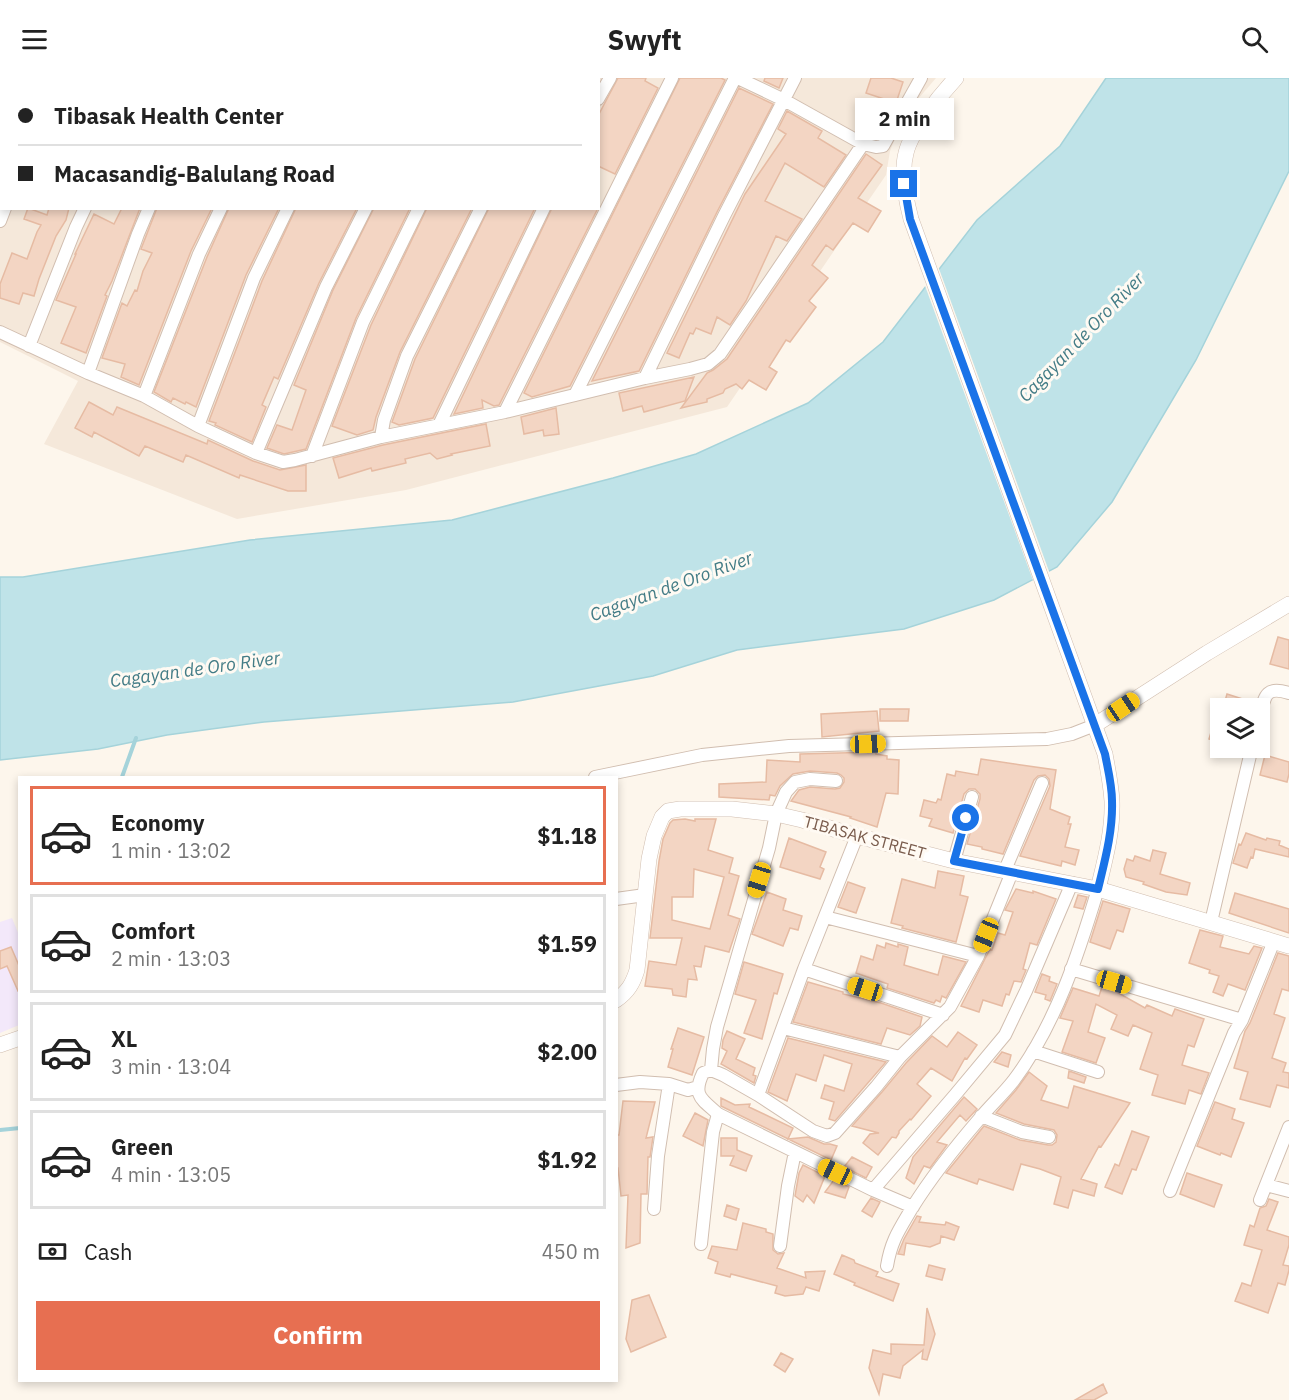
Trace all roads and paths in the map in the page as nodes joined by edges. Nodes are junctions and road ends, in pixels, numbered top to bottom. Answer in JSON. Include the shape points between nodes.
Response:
{"nodes":[{"id":1,"x":609,"y":78,"type":"edge"},
{"id":2,"x":672,"y":78,"type":"edge"},
{"id":3,"x":737,"y":78,"type":"edge"},
{"id":4,"x":795,"y":78,"type":"edge"},
{"id":5,"x":921,"y":78,"type":"edge"},
{"id":6,"x":956,"y":78,"type":"edge"},
{"id":7,"x":600,"y":95,"type":"edge"},
{"id":8,"x":784,"y":100,"type":"junction"},
{"id":9,"x":863,"y":144,"type":"junction"},
{"id":10,"x":84,"y":210,"type":"edge"},
{"id":11,"x":148,"y":210,"type":"edge"},
{"id":12,"x":220,"y":210,"type":"edge"},
{"id":13,"x":287,"y":210,"type":"edge"},
{"id":14,"x":365,"y":210,"type":"edge"},
{"id":15,"x":418,"y":210,"type":"edge"},
{"id":16,"x":480,"y":210,"type":"edge"},
{"id":17,"x":543,"y":210,"type":"edge"},
{"id":18,"x":0,"y":332,"type":"edge"},
{"id":19,"x":29,"y":346,"type":"junction"},
{"id":20,"x":88,"y":374,"type":"junction"},
{"id":21,"x":645,"y":378,"type":"junction"},
{"id":22,"x":575,"y":395,"type":"junction"},
{"id":23,"x":144,"y":396,"type":"junction"},
{"id":24,"x":505,"y":412,"type":"junction"},
{"id":25,"x":439,"y":425,"type":"junction"},
{"id":26,"x":198,"y":426,"type":"junction"},
{"id":27,"x":381,"y":437,"type":"junction"},
{"id":28,"x":256,"y":453,"type":"junction"},
{"id":29,"x":312,"y":456,"type":"junction"},
{"id":30,"x":1289,"y":604,"type":"edge"},
{"id":31,"x":1289,"y":693,"type":"edge"},
{"id":32,"x":1264,"y":698,"type":"edge"},
{"id":33,"x":1095,"y":725,"type":"junction"},
{"id":34,"x":1249,"y":758,"type":"edge"},
{"id":35,"x":600,"y":776,"type":"edge"},
{"id":36,"x":836,"y":781,"type":"dead end"},
{"id":37,"x":1042,"y":783,"type":"dead end"},
{"id":38,"x":972,"y":797,"type":"dead end"},
{"id":39,"x":776,"y":814,"type":"junction"},
{"id":40,"x":857,"y":836,"type":"junction"},
{"id":41,"x":954,"y":861,"type":"junction"},
{"id":42,"x":1009,"y":871,"type":"junction"},
{"id":43,"x":1071,"y":883,"type":"junction"},
{"id":44,"x":1098,"y":889,"type":"junction"},
{"id":45,"x":645,"y":895,"type":"junction"},
{"id":46,"x":618,"y":899,"type":"edge"},
{"id":47,"x":825,"y":917,"type":"junction"},
{"id":48,"x":1211,"y":922,"type":"junction"},
{"id":49,"x":1282,"y":944,"type":"edge"},
{"id":50,"x":978,"y":956,"type":"junction"},
{"id":51,"x":804,"y":969,"type":"junction"},
{"id":52,"x":1071,"y":969,"type":"junction"},
{"id":53,"x":618,"y":999,"type":"edge"},
{"id":54,"x":943,"y":1015,"type":"junction"},
{"id":55,"x":1242,"y":1020,"type":"junction"},
{"id":56,"x":783,"y":1028,"type":"junction"},
{"id":57,"x":18,"y":1039,"type":"edge"},
{"id":58,"x":0,"y":1046,"type":"edge"},
{"id":59,"x":1033,"y":1052,"type":"junction"},
{"id":60,"x":900,"y":1057,"type":"junction"},
{"id":61,"x":711,"y":1070,"type":"junction"},
{"id":62,"x":1098,"y":1072,"type":"dead end"},
{"id":63,"x":669,"y":1084,"type":"junction"},
{"id":64,"x":618,"y":1085,"type":"edge"},
{"id":65,"x":698,"y":1087,"type":"junction"},
{"id":66,"x":758,"y":1095,"type":"junction"},
{"id":67,"x":718,"y":1114,"type":"junction"},
{"id":68,"x":981,"y":1116,"type":"junction"},
{"id":69,"x":1289,"y":1127,"type":"edge"},
{"id":70,"x":1049,"y":1137,"type":"dead end"},
{"id":71,"x":795,"y":1152,"type":"junction"},
{"id":72,"x":1266,"y":1185,"type":"junction"},
{"id":73,"x":873,"y":1190,"type":"junction"},
{"id":74,"x":1170,"y":1191,"type":"dead end"},
{"id":75,"x":1289,"y":1191,"type":"edge"},
{"id":76,"x":1260,"y":1200,"type":"dead end"},
{"id":77,"x":913,"y":1207,"type":"junction"},
{"id":78,"x":654,"y":1209,"type":"dead end"},
{"id":79,"x":701,"y":1244,"type":"dead end"},
{"id":80,"x":780,"y":1246,"type":"dead end"},
{"id":81,"x":887,"y":1266,"type":"dead end"}],
"edges":[{"from":1,"to":7,"type":"street"},
{"from":2,"to":24,"type":"street"},
{"from":3,"to":8,"type":"street"},
{"from":3,"to":22,"type":"street"},
{"from":4,"to":8,"type":"street"},
{"from":5,"to":9,"type":"street","via":[[883,146]]},
{"from":6,"to":33,"type":"street","via":[[921,123],[906,153],[904,184],[910,219]]},
{"from":8,"to":9,"type":"street"},
{"from":8,"to":21,"type":"street"},
{"from":9,"to":21,"type":"street","via":[[720,354],[708,364]]},
{"from":10,"to":19,"type":"street"},
{"from":11,"to":20,"type":"street"},
{"from":12,"to":23,"type":"street"},
{"from":13,"to":26,"type":"street","via":[[254,278]]},
{"from":14,"to":28,"type":"street","via":[[326,287]]},
{"from":15,"to":29,"type":"street","via":[[363,322]]},
{"from":16,"to":27,"type":"street","via":[[407,356]]},
{"from":17,"to":25,"type":"street"},
{"from":18,"to":19,"type":"street"},
{"from":19,"to":20,"type":"street"},
{"from":20,"to":23,"type":"street"},
{"from":21,"to":22,"type":"street"},
{"from":22,"to":24,"type":"street"},
{"from":23,"to":26,"type":"street"},
{"from":24,"to":25,"type":"street"},
{"from":25,"to":27,"type":"street"},
{"from":26,"to":28,"type":"street"},
{"from":27,"to":29,"type":"street"},
{"from":28,"to":29,"type":"street","via":[[283,462]]},
{"from":30,"to":33,"type":"street"},
{"from":31,"to":32,"type":"street","via":[[1276,690]]},
{"from":33,"to":35,"type":"street","via":[[1047,739],[746,749],[702,754]]},
{"from":33,"to":44,"type":"street","via":[[1105,754],[1112,800],[1112,822]]},
{"from":34,"to":48,"type":"street"},
{"from":36,"to":39,"type":"street","via":[[795,782]]},
{"from":37,"to":42,"type":"street"},
{"from":38,"to":41,"type":"street"},
{"from":39,"to":40,"type":"street","name":"TIBASAK STREET"},
{"from":39,"to":45,"type":"street","name":"TIBASAK STREET","via":[[732,809],[668,811],[654,836]]},
{"from":39,"to":61,"type":"street","via":[[717,1027]]},
{"from":40,"to":41,"type":"street","name":"TIBASAK STREET"},
{"from":40,"to":47,"type":"street"},
{"from":41,"to":42,"type":"street","name":"TIBASAK STREET"},
{"from":42,"to":43,"type":"street","name":"TIBASAK STREET"},
{"from":42,"to":50,"type":"street"},
{"from":43,"to":44,"type":"street","name":"TIBASAK STREET"},
{"from":43,"to":73,"type":"street","via":[[1005,1035]]},
{"from":44,"to":48,"type":"street","name":"TIBASAK STREET"},
{"from":44,"to":52,"type":"street"},
{"from":45,"to":46,"type":"street"},
{"from":45,"to":53,"type":"street","name":"TIBASAK STREET","via":[[637,970],[632,984]]},
{"from":47,"to":50,"type":"street"},
{"from":47,"to":51,"type":"street"},
{"from":48,"to":49,"type":"street","name":"TIBASAK STREET"},
{"from":49,"to":55,"type":"street"},
{"from":50,"to":54,"type":"street"},
{"from":51,"to":54,"type":"street"},
{"from":51,"to":56,"type":"street"},
{"from":52,"to":55,"type":"street"},
{"from":52,"to":59,"type":"street"},
{"from":54,"to":60,"type":"street"},
{"from":55,"to":74,"type":"street"},
{"from":56,"to":60,"type":"street"},
{"from":56,"to":66,"type":"street"},
{"from":57,"to":58,"type":"street"},
{"from":59,"to":62,"type":"street"},
{"from":59,"to":68,"type":"street"},
{"from":60,"to":66,"type":"street","via":[[835,1133],[827,1136]]},
{"from":61,"to":65,"type":"street","via":[[703,1073]]},
{"from":61,"to":66,"type":"street"},
{"from":63,"to":64,"type":"street"},
{"from":63,"to":65,"type":"street","via":[[688,1090]]},
{"from":63,"to":78,"type":"street"},
{"from":65,"to":67,"type":"street","via":[[702,1100]]},
{"from":67,"to":71,"type":"street"},
{"from":67,"to":79,"type":"street"},
{"from":68,"to":70,"type":"street","via":[[1022,1132]]},
{"from":68,"to":77,"type":"street"},
{"from":69,"to":72,"type":"street"},
{"from":71,"to":73,"type":"street"},
{"from":71,"to":80,"type":"street"},
{"from":72,"to":75,"type":"street"},
{"from":72,"to":76,"type":"street"},
{"from":73,"to":77,"type":"street"},
{"from":77,"to":81,"type":"street","via":[[897,1233]]}]}
